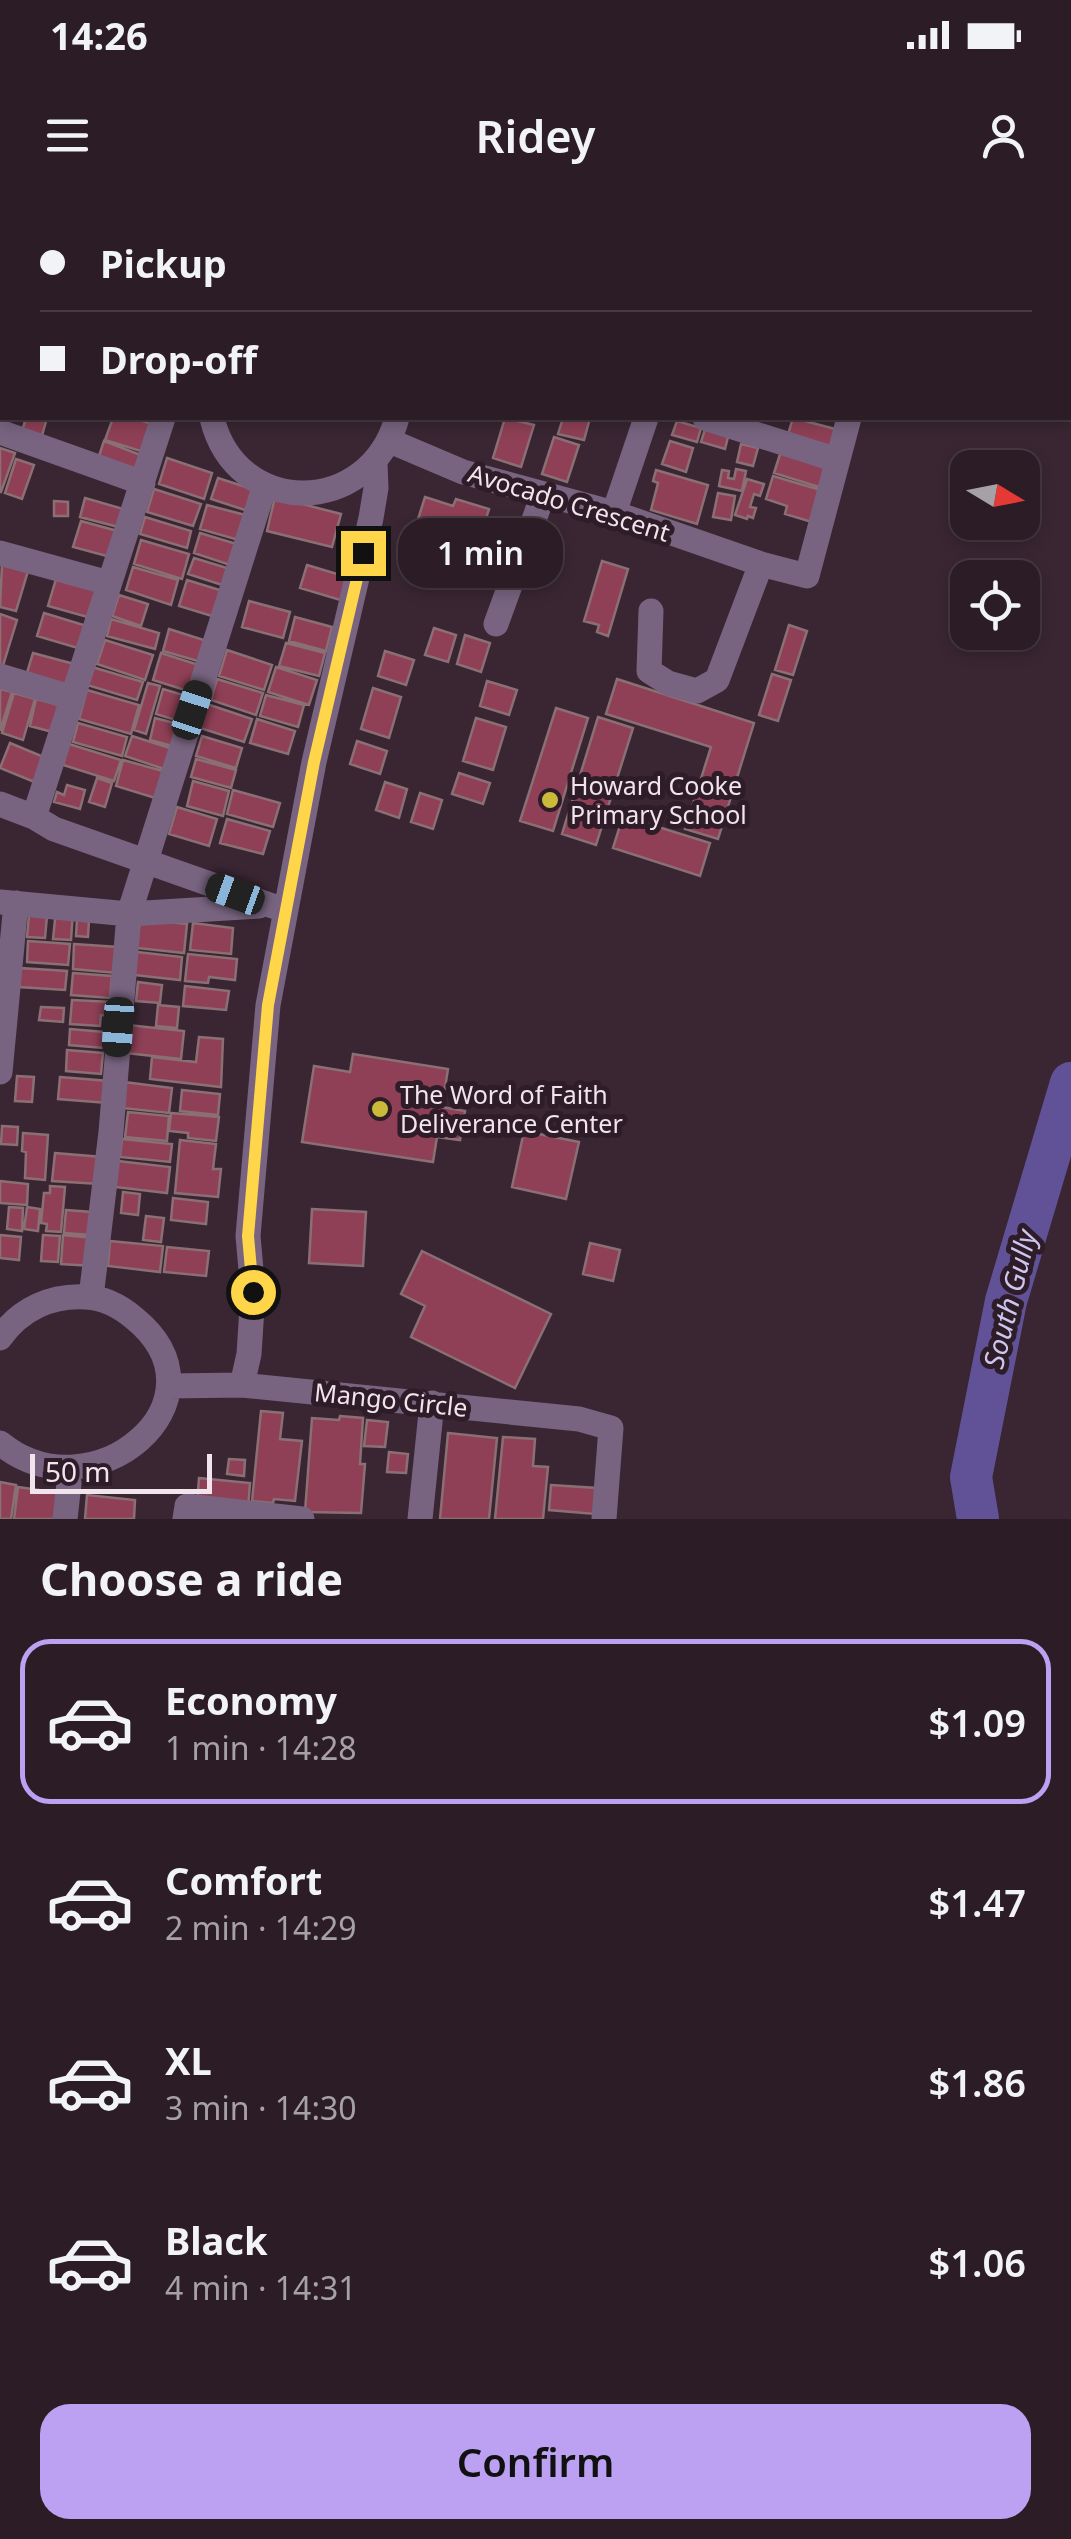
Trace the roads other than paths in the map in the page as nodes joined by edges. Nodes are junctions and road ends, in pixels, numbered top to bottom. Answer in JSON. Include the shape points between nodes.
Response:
{"nodes":[{"id":1,"x":162,"y":420,"type":"edge"},
{"id":2,"x":213,"y":420,"type":"edge"},
{"id":3,"x":645,"y":420,"type":"edge"},
{"id":4,"x":711,"y":420,"type":"edge"},
{"id":5,"x":848,"y":420,"type":"edge"},
{"id":6,"x":393,"y":429,"type":"edge"},
{"id":7,"x":0,"y":432,"type":"edge"},
{"id":8,"x":836,"y":460,"type":"junction"},
{"id":9,"x":375,"y":463,"type":"junction"},
{"id":10,"x":143,"y":483,"type":"junction"},
{"id":11,"x":264,"y":485,"type":"junction"},
{"id":12,"x":542,"y":495,"type":"junction"},
{"id":13,"x":614,"y":513,"type":"junction"},
{"id":14,"x":0,"y":553,"type":"edge"},
{"id":15,"x":761,"y":564,"type":"junction"},
{"id":16,"x":109,"y":584,"type":"junction"},
{"id":17,"x":651,"y":612,"type":"dead end"},
{"id":18,"x":496,"y":624,"type":"dead end"},
{"id":19,"x":0,"y":676,"type":"edge"},
{"id":20,"x":70,"y":697,"type":"junction"},
{"id":21,"x":0,"y":804,"type":"edge"},
{"id":22,"x":34,"y":816,"type":"junction"},
{"id":23,"x":143,"y":861,"type":"junction"},
{"id":24,"x":8,"y":903,"type":"edge"},
{"id":25,"x":275,"y":907,"type":"junction"},
{"id":26,"x":129,"y":914,"type":"junction"},
{"id":27,"x":3,"y":1026,"type":"edge"},
{"id":28,"x":0,"y":1072,"type":"edge"},
{"id":29,"x":91,"y":1297,"type":"junction"},
{"id":30,"x":0,"y":1338,"type":"edge"},
{"id":31,"x":242,"y":1385,"type":"junction"},
{"id":32,"x":169,"y":1386,"type":"junction"},
{"id":33,"x":432,"y":1403,"type":"junction"},
{"id":34,"x":0,"y":1443,"type":"edge"},
{"id":35,"x":69,"y":1483,"type":"junction"},
{"id":36,"x":65,"y":1519,"type":"edge"},
{"id":37,"x":185,"y":1519,"type":"edge"},
{"id":38,"x":302,"y":1519,"type":"edge"},
{"id":39,"x":420,"y":1519,"type":"edge"},
{"id":40,"x":604,"y":1519,"type":"edge"}],
"edges":[{"from":1,"to":10,"type":"street"},
{"from":2,"to":11,"type":"street","via":[[224,448]]},
{"from":3,"to":13,"type":"street"},
{"from":4,"to":8,"type":"street"},
{"from":5,"to":8,"type":"street"},
{"from":6,"to":9,"type":"street"},
{"from":6,"to":12,"type":"street","name":"Avocado Crescent","via":[[463,472]]},
{"from":7,"to":10,"type":"street"},
{"from":8,"to":15,"type":"street","name":"Avocado Crescent","via":[[806,576]]},
{"from":9,"to":11,"type":"street","via":[[352,482],[323,492]]},
{"from":9,"to":25,"type":"street","via":[[371,518]]},
{"from":10,"to":16,"type":"street"},
{"from":11,"to":23,"type":"street"},
{"from":12,"to":13,"type":"street","name":"Avocado Crescent"},
{"from":12,"to":18,"type":"street"},
{"from":13,"to":15,"type":"street","name":"Avocado Crescent"},
{"from":14,"to":16,"type":"street"},
{"from":15,"to":17,"type":"street","via":[[716,680],[696,692],[649,671]]},
{"from":16,"to":20,"type":"street"},
{"from":19,"to":20,"type":"street"},
{"from":20,"to":22,"type":"street"},
{"from":21,"to":22,"type":"street"},
{"from":22,"to":23,"type":"street"},
{"from":23,"to":25,"type":"street"},
{"from":23,"to":26,"type":"street"},
{"from":24,"to":26,"type":"street"},
{"from":24,"to":27,"type":"street"},
{"from":25,"to":26,"type":"street"},
{"from":25,"to":31,"type":"street","via":[[248,1236],[250,1354]]},
{"from":26,"to":29,"type":"street"},
{"from":27,"to":28,"type":"street"},
{"from":29,"to":30,"type":"street","via":[[61,1297],[33,1307]]},
{"from":29,"to":32,"type":"street","via":[[121,1307],[146,1328]]},
{"from":31,"to":32,"type":"street","name":"Mango Circle"},
{"from":31,"to":33,"type":"street","name":"Mango Circle"},
{"from":32,"to":35,"type":"street","via":[[162,1424],[140,1456],[107,1478]]},
{"from":33,"to":39,"type":"street"},
{"from":33,"to":40,"type":"street","name":"Mango Circle","via":[[611,1428]]},
{"from":34,"to":35,"type":"street","via":[[28,1470]]},
{"from":35,"to":36,"type":"street"},
{"from":37,"to":38,"type":"street","via":[[186,1506]]}]}
